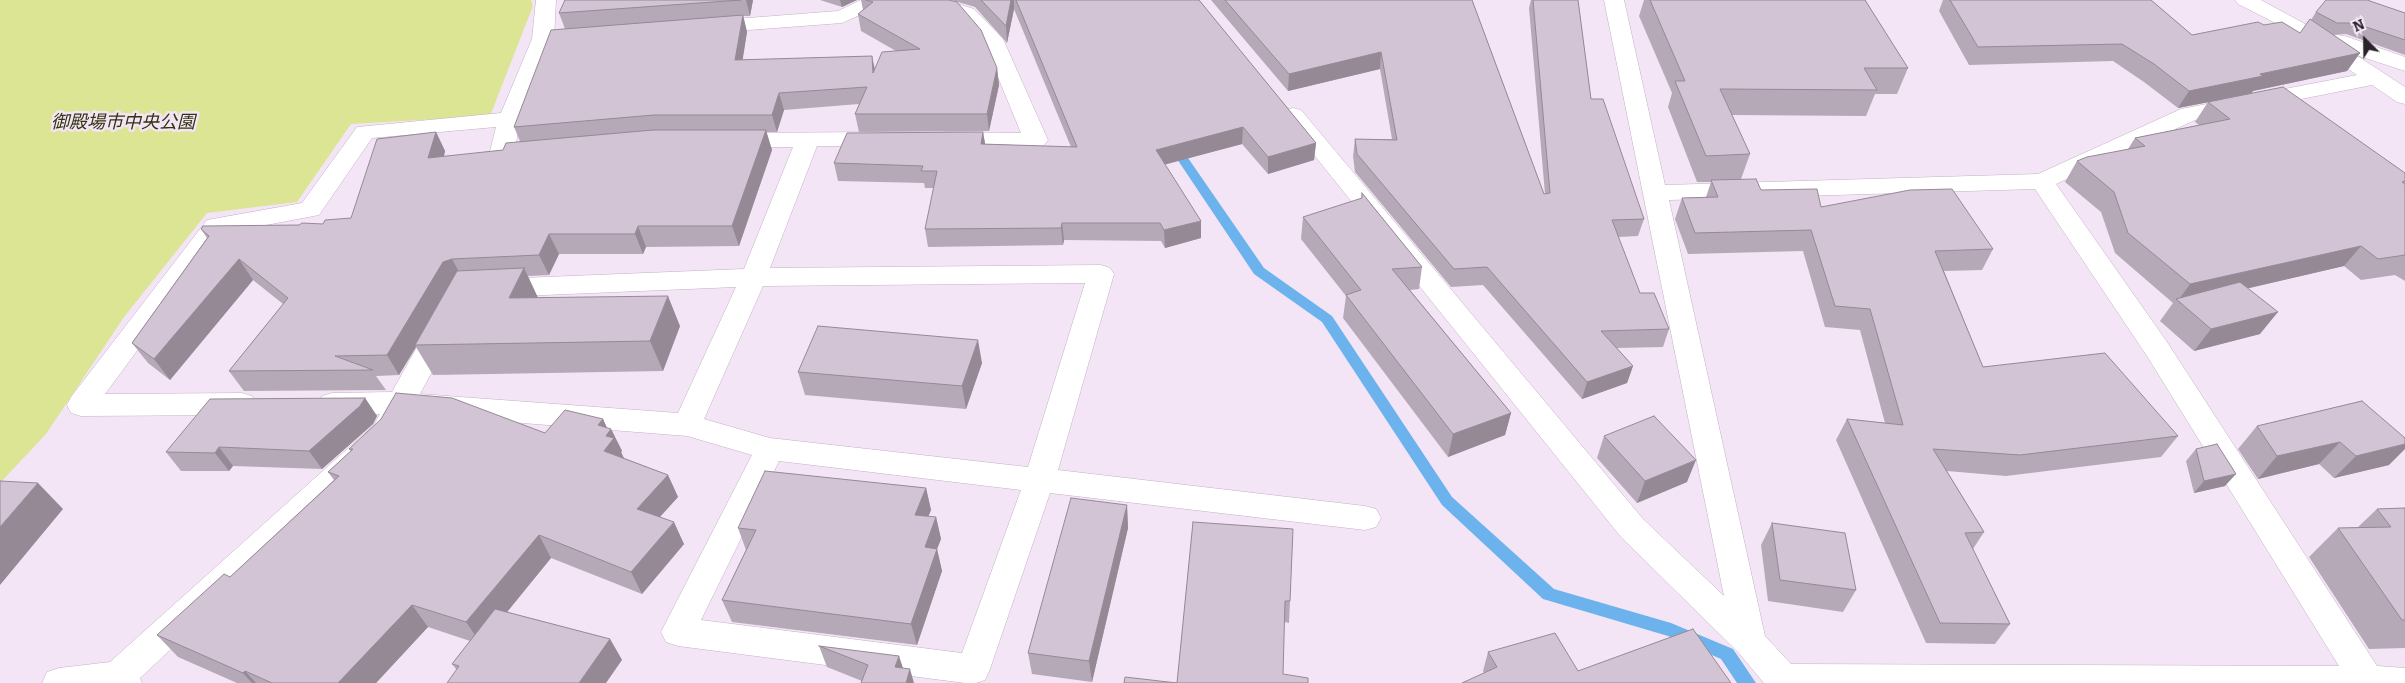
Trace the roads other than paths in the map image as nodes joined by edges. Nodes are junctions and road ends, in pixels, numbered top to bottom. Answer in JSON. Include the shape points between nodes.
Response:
{"nodes":[{"id":1,"x":546,"y":0,"type":"edge"},
{"id":2,"x":877,"y":0,"type":"edge"},
{"id":3,"x":923,"y":0,"type":"edge"},
{"id":4,"x":1614,"y":0,"type":"edge"},
{"id":5,"x":2245,"y":0,"type":"edge"},
{"id":6,"x":688,"y":28,"type":"edge"},
{"id":7,"x":2308,"y":32,"type":"junction"},
{"id":8,"x":2405,"y":64,"type":"edge"},
{"id":9,"x":2375,"y":78,"type":"junction"},
{"id":10,"x":2405,"y":97,"type":"edge"},
{"id":11,"x":1280,"y":100,"type":"edge"},
{"id":12,"x":510,"y":119,"type":"junction"},
{"id":13,"x":710,"y":140,"type":"edge"},
{"id":14,"x":808,"y":140,"type":"junction"},
{"id":15,"x":898,"y":140,"type":"edge"},
{"id":16,"x":927,"y":140,"type":"edge"},
{"id":17,"x":553,"y":152,"type":"edge"},
{"id":18,"x":2042,"y":181,"type":"junction"},
{"id":19,"x":1654,"y":193,"type":"junction"},
{"id":20,"x":754,"y":277,"type":"junction"},
{"id":21,"x":400,"y":403,"type":"junction"},
{"id":22,"x":270,"y":404,"type":"edge"},
{"id":23,"x":310,"y":404,"type":"edge"},
{"id":24,"x":687,"y":425,"type":"junction"},
{"id":25,"x":770,"y":449,"type":"junction"},
{"id":26,"x":1040,"y":479,"type":"junction"},
{"id":27,"x":1365,"y":518,"type":"dead end"},
{"id":28,"x":1750,"y":642,"type":"junction"},
{"id":29,"x":122,"y":680,"type":"edge"},
{"id":30,"x":1784,"y":681,"type":"edge"},
{"id":31,"x":2367,"y":681,"type":"junction"},
{"id":32,"x":59,"y":683,"type":"edge"},
{"id":33,"x":2405,"y":683,"type":"edge"}],
"edges":[{"from":1,"to":12,"type":"street","via":[[552,38]]},
{"from":2,"to":6,"type":"street","via":[[842,17]]},
{"from":3,"to":16,"type":"street","via":[[967,13],[995,44],[1036,140]]},
{"from":4,"to":19,"type":"street"},
{"from":5,"to":7,"type":"street"},
{"from":7,"to":8,"type":"street"},
{"from":7,"to":9,"type":"street"},
{"from":9,"to":10,"type":"street"},
{"from":9,"to":18,"type":"street","via":[[2189,114]]},
{"from":11,"to":28,"type":"street","via":[[1632,528]]},
{"from":12,"to":17,"type":"street","via":[[501,155]]},
{"from":12,"to":22,"type":"street","via":[[365,132],[310,209],[216,226],[81,405]]},
{"from":13,"to":14,"type":"street"},
{"from":14,"to":15,"type":"street"},
{"from":14,"to":20,"type":"street"},
{"from":18,"to":19,"type":"street"},
{"from":18,"to":31,"type":"street","via":[[2157,349]]},
{"from":19,"to":28,"type":"street"},
{"from":20,"to":21,"type":"street","via":[[463,298]]},
{"from":20,"to":24,"type":"street"},
{"from":20,"to":26,"type":"street","via":[[1101,274]]},
{"from":21,"to":23,"type":"street"},
{"from":21,"to":24,"type":"street"},
{"from":21,"to":29,"type":"street","via":[[384,432]]},
{"from":24,"to":25,"type":"street"},
{"from":25,"to":26,"type":"street"},
{"from":25,"to":26,"type":"street","via":[[678,632],[973,668]]},
{"from":26,"to":27,"type":"street"},
{"from":28,"to":30,"type":"street"},
{"from":29,"to":32,"type":"street"},
{"from":30,"to":31,"type":"street"},
{"from":31,"to":33,"type":"street"}]}
